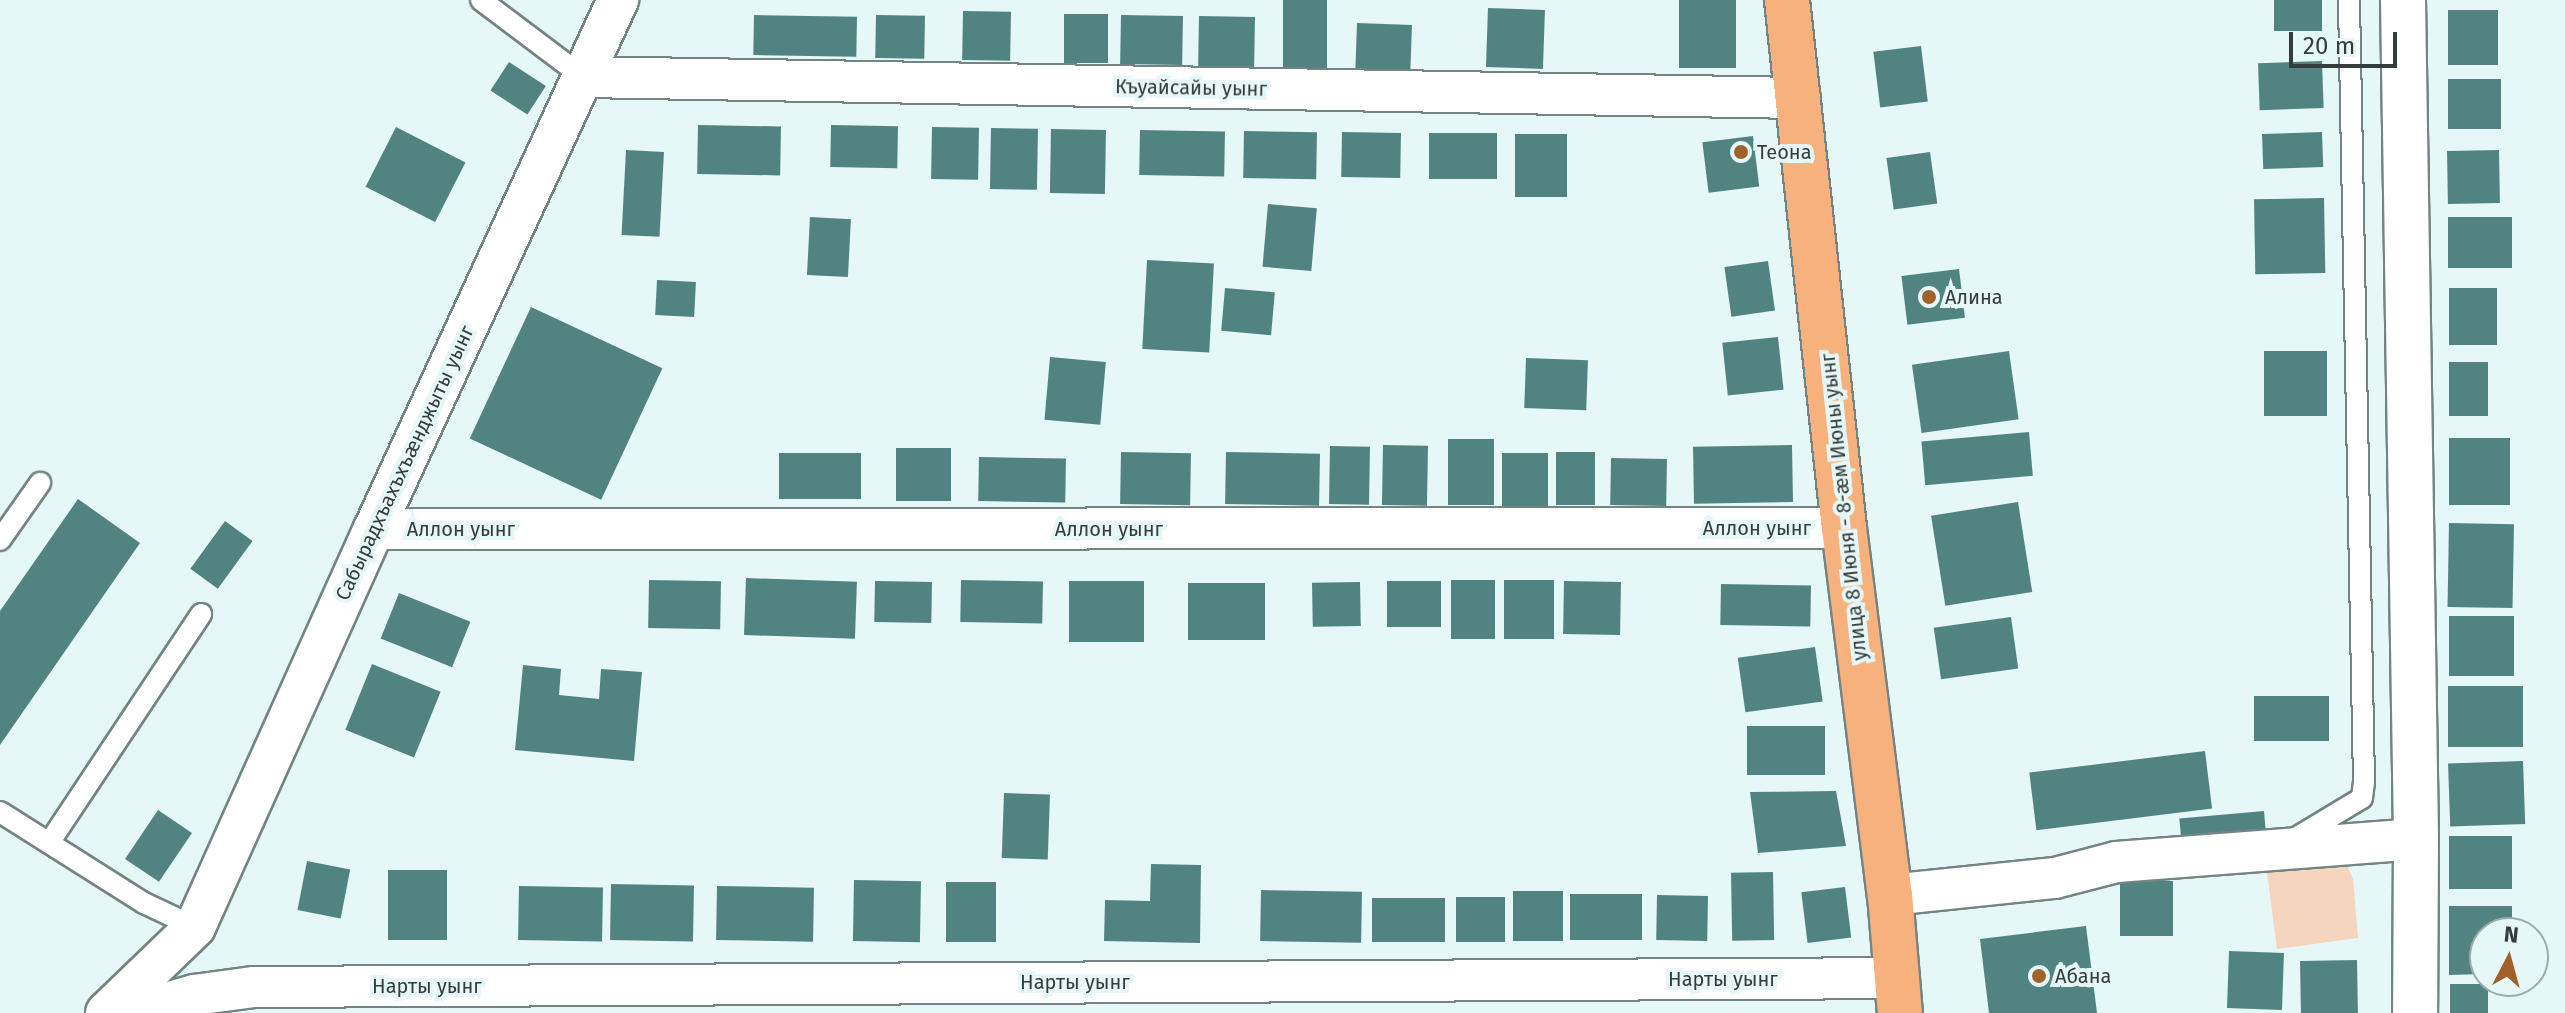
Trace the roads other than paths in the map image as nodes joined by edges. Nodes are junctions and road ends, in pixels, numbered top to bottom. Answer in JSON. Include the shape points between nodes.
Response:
{"nodes":[{"id":1,"x":481,"y":0,"type":"edge"},
{"id":2,"x":618,"y":0,"type":"edge"},
{"id":3,"x":1787,"y":0,"type":"edge"},
{"id":4,"x":2349,"y":0,"type":"edge"},
{"id":5,"x":2403,"y":0,"type":"edge"},
{"id":6,"x":583,"y":77,"type":"junction"},
{"id":7,"x":1800,"y":98,"type":"junction"},
{"id":8,"x":40,"y":483,"type":"dead end"},
{"id":9,"x":1844,"y":528,"type":"junction"},
{"id":10,"x":374,"y":529,"type":"junction"},
{"id":11,"x":0,"y":540,"type":"edge"},
{"id":12,"x":201,"y":614,"type":"dead end"},
{"id":13,"x":0,"y":812,"type":"edge"},
{"id":14,"x":2416,"y":839,"type":"junction"},
{"id":15,"x":49,"y":843,"type":"junction"},
{"id":16,"x":2277,"y":849,"type":"junction"},
{"id":17,"x":1890,"y":895,"type":"junction"},
{"id":18,"x":195,"y":927,"type":"junction"},
{"id":19,"x":1898,"y":996,"type":"edge"},
{"id":20,"x":199,"y":1007,"type":"edge"},
{"id":21,"x":106,"y":1013,"type":"edge"},
{"id":22,"x":132,"y":1013,"type":"edge"},
{"id":23,"x":2415,"y":1013,"type":"edge"}],
"edges":[{"from":1,"to":6,"type":"lane"},
{"from":2,"to":6,"type":"street","name":"Сабырадхъахъхъæнджыты уынг"},
{"from":3,"to":7,"type":"highway","name":"улица 8 Июня - 8-ӕм Июны уынг"},
{"from":4,"to":16,"type":"lane","via":[[2364,782],[2362,798]]},
{"from":5,"to":14,"type":"street"},
{"from":6,"to":7,"type":"street","name":"Къуайсайы уынг"},
{"from":6,"to":10,"type":"street","name":"Сабырадхъахъхъæнджыты уынг"},
{"from":7,"to":9,"type":"highway","name":"улица 8 Июня - 8-ӕм Июны уынг"},
{"from":8,"to":11,"type":"lane"},
{"from":9,"to":10,"type":"street","name":"Аллон уынг"},
{"from":9,"to":17,"type":"highway","name":"улица 8 Июня - 8-ӕм Июны уынг"},
{"from":10,"to":18,"type":"street","name":"Сабырадхъахъхъæнджыты уынг"},
{"from":12,"to":15,"type":"lane"},
{"from":13,"to":15,"type":"lane"},
{"from":14,"to":16,"type":"street"},
{"from":14,"to":23,"type":"street"},
{"from":15,"to":18,"type":"lane","via":[[144,903]]},
{"from":16,"to":17,"type":"street","via":[[2117,862],[2055,878]]},
{"from":17,"to":19,"type":"highway","name":"улица 8 Июня - 8-ӕм Июны уынг"},
{"from":18,"to":20,"type":"street"},
{"from":18,"to":21,"type":"street"},
{"from":19,"to":20,"type":"street","name":"Нарты уынг","via":[[254,987]]},
{"from":20,"to":22,"type":"street"}]}
